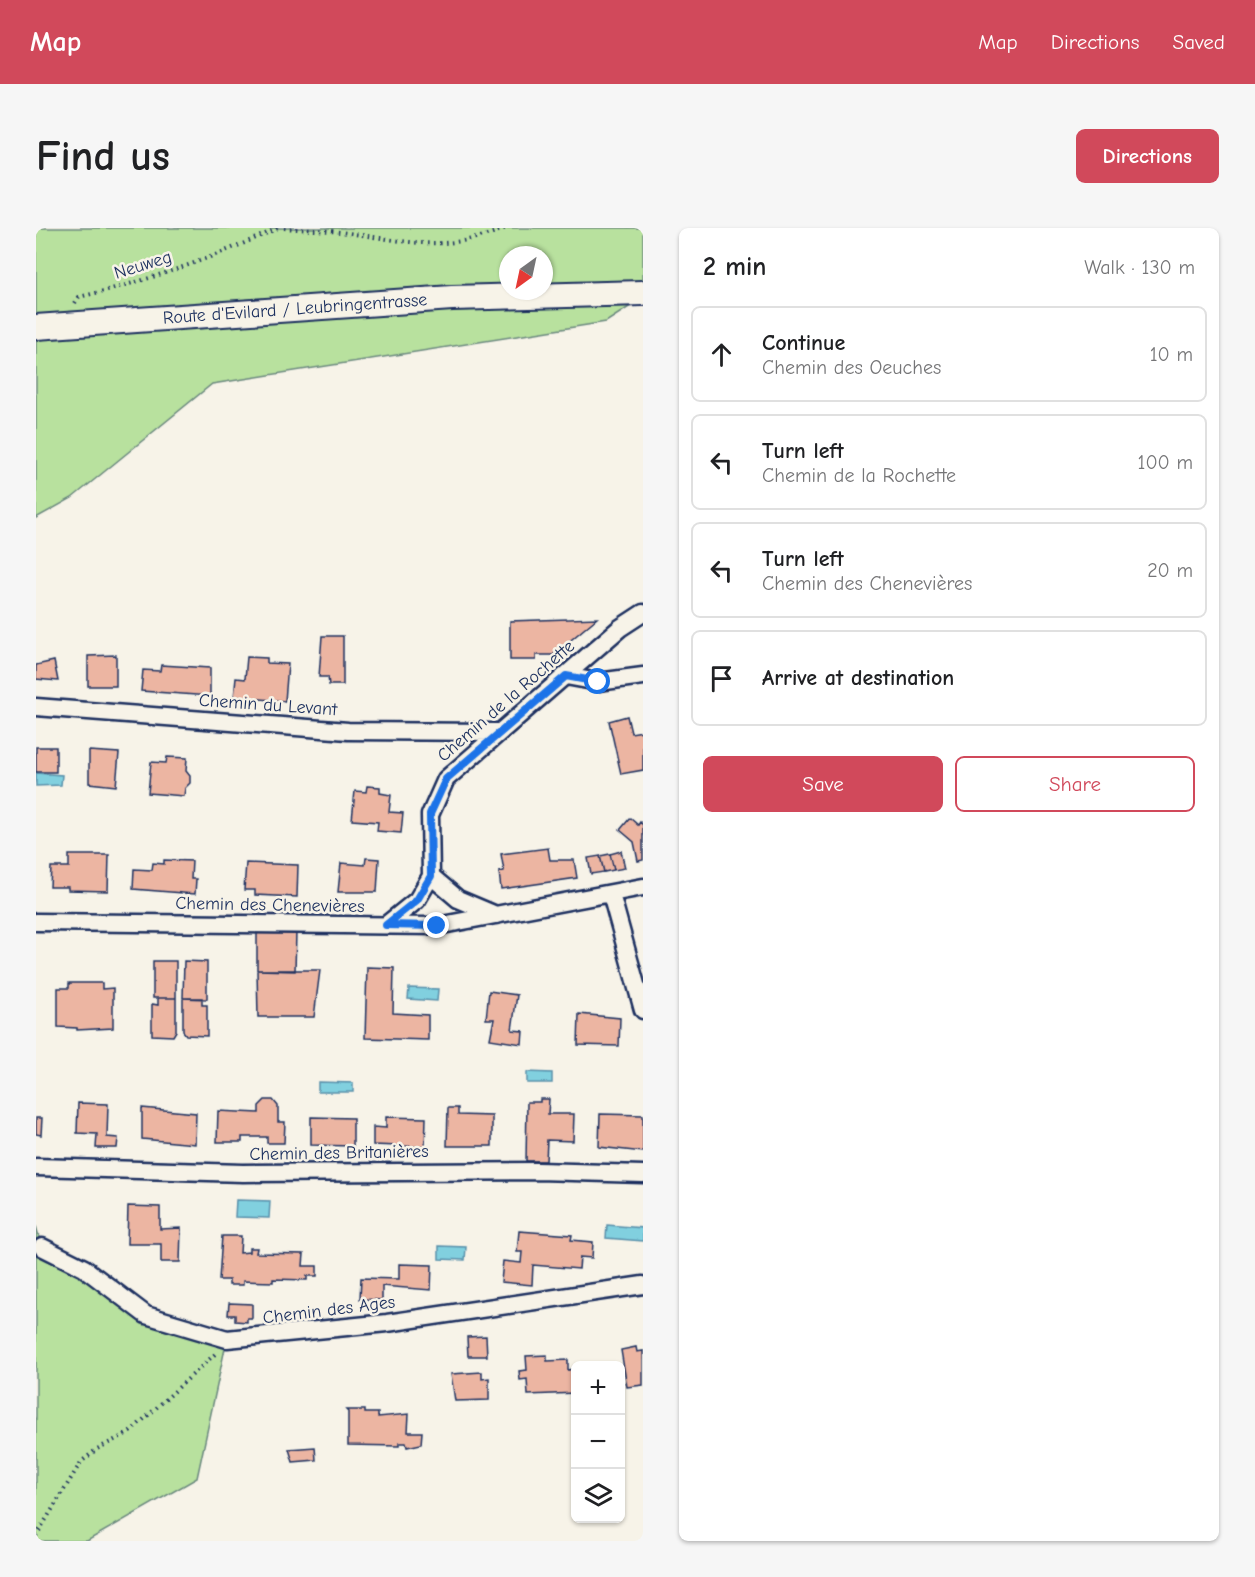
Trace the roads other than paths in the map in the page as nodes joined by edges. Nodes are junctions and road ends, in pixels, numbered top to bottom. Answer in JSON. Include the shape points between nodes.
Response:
{"nodes":[{"id":1,"x":643,"y":293,"type":"edge"},
{"id":2,"x":36,"y":327,"type":"edge"},
{"id":3,"x":643,"y":613,"type":"edge"},
{"id":4,"x":566,"y":676,"type":"junction"},
{"id":5,"x":643,"y":676,"type":"edge"},
{"id":6,"x":36,"y":707,"type":"edge"},
{"id":7,"x":497,"y":732,"type":"junction"},
{"id":8,"x":431,"y":876,"type":"junction"},
{"id":9,"x":643,"y":887,"type":"edge"},
{"id":10,"x":611,"y":894,"type":"junction"},
{"id":11,"x":496,"y":915,"type":"junction"},
{"id":12,"x":36,"y":922,"type":"edge"},
{"id":13,"x":386,"y":925,"type":"junction"},
{"id":14,"x":643,"y":1010,"type":"edge"},
{"id":15,"x":36,"y":1167,"type":"edge"},
{"id":16,"x":643,"y":1174,"type":"edge"},
{"id":17,"x":42,"y":1247,"type":"dead end"},
{"id":18,"x":643,"y":1285,"type":"edge"}],
"edges":[{"from":1,"to":2,"type":"street","name":"Route d'Evilard / Leubringentrasse","via":[[555,294]]},
{"from":3,"to":4,"type":"street","name":"Chemin de la Rochette"},
{"from":4,"to":5,"type":"street","via":[[598,682]]},
{"from":4,"to":7,"type":"street","name":"Chemin de la Rochette"},
{"from":6,"to":7,"type":"street","name":"Chemin du Levant","via":[[348,731]]},
{"from":7,"to":8,"type":"street","name":"Chemin de la Rochette","via":[[446,779],[430,814]]},
{"from":8,"to":11,"type":"street","via":[[459,899]]},
{"from":8,"to":13,"type":"street","via":[[417,900]]},
{"from":9,"to":10,"type":"street","name":"Chemin des Chenevières"},
{"from":10,"to":11,"type":"street","name":"Chemin des Chenevières"},
{"from":10,"to":14,"type":"street"},
{"from":11,"to":13,"type":"street","name":"Chemin des Chenevières","via":[[437,926]]},
{"from":12,"to":13,"type":"street","name":"Chemin des Chenevières"},
{"from":15,"to":16,"type":"street","name":"Chemin des Britanières","via":[[243,1173]]},
{"from":17,"to":18,"type":"street","name":"Chemin des Ages","via":[[84,1268],[146,1315],[227,1340],[387,1323]]}]}
